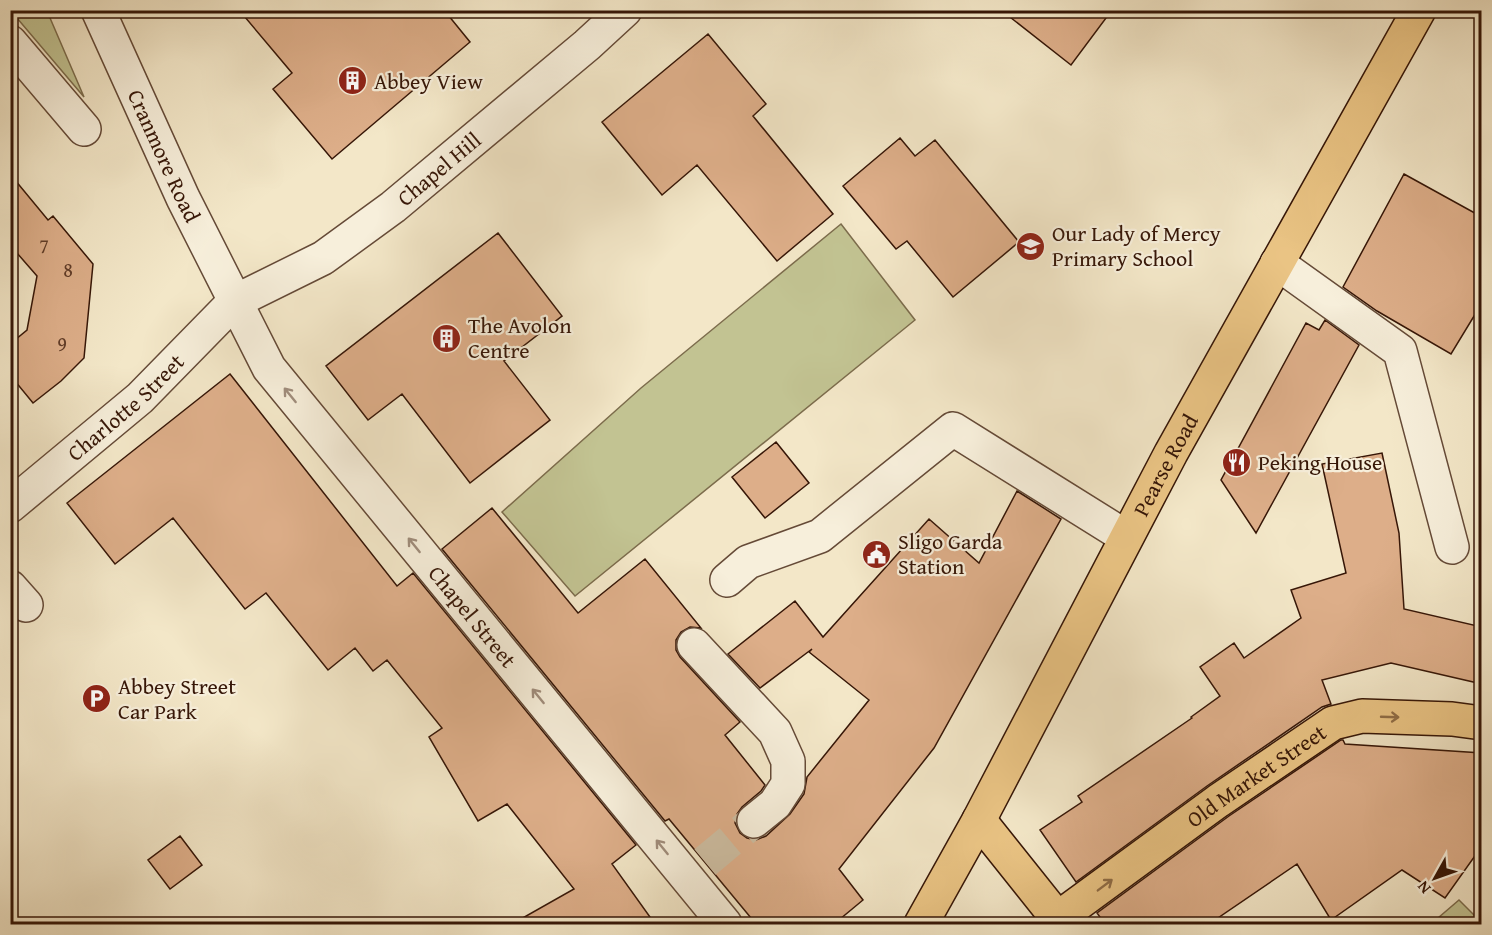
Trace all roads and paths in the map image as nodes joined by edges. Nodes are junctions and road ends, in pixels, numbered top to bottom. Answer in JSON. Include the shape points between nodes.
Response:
{"nodes":[{"id":1,"x":98,"y":10,"type":"edge"},
{"id":2,"x":625,"y":10,"type":"edge"},
{"id":3,"x":1419,"y":10,"type":"edge"},
{"id":4,"x":10,"y":42,"type":"edge"},
{"id":5,"x":84,"y":129,"type":"dead end"},
{"id":6,"x":1277,"y":263,"type":"junction"},
{"id":7,"x":234,"y":302,"type":"junction"},
{"id":8,"x":10,"y":506,"type":"edge"},
{"id":9,"x":1126,"y":537,"type":"junction"},
{"id":10,"x":1452,"y":547,"type":"dead end"},
{"id":11,"x":727,"y":580,"type":"dead end"},
{"id":12,"x":694,"y":645,"type":"dead end"},
{"id":13,"x":1482,"y":723,"type":"edge"},
{"id":14,"x":979,"y":820,"type":"junction"},
{"id":15,"x":754,"y":821,"type":"tunnel mouth"},
{"id":16,"x":1054,"y":922,"type":"edge"},
{"id":17,"x":725,"y":924,"type":"edge"},
{"id":18,"x":921,"y":924,"type":"edge"}],
"edges":[{"from":1,"to":7,"type":"street","name":"Cranmore Road"},
{"from":2,"to":7,"type":"street","name":"Chapel Hill","via":[[393,207],[323,258]]},
{"from":3,"to":6,"type":"main road","name":"Pearse Road"},
{"from":4,"to":5,"type":"street"},
{"from":6,"to":9,"type":"main road","name":"Pearse Road"},
{"from":6,"to":10,"type":"street","via":[[1400,351]]},
{"from":7,"to":8,"type":"street","name":"Charlotte Street","via":[[140,398]]},
{"from":17,"to":7,"type":"street","name":"Chapel Street","one_way":true,"via":[[696,870],[269,368]]},
{"from":9,"to":11,"type":"street","via":[[953,429],[820,536],[748,562]]},
{"from":9,"to":14,"type":"main road","name":"Pearse Road"},
{"from":12,"to":15,"type":"street","via":[[775,732],[788,761],[788,784],[775,804]]},
{"from":16,"to":13,"type":"main road","name":"Old Market Street","one_way":true,"via":[[1218,801],[1333,723],[1362,716]]},
{"from":14,"to":16,"type":"main road","name":"Old Market Street"},
{"from":14,"to":18,"type":"main road","name":"Pearse Road"}]}
